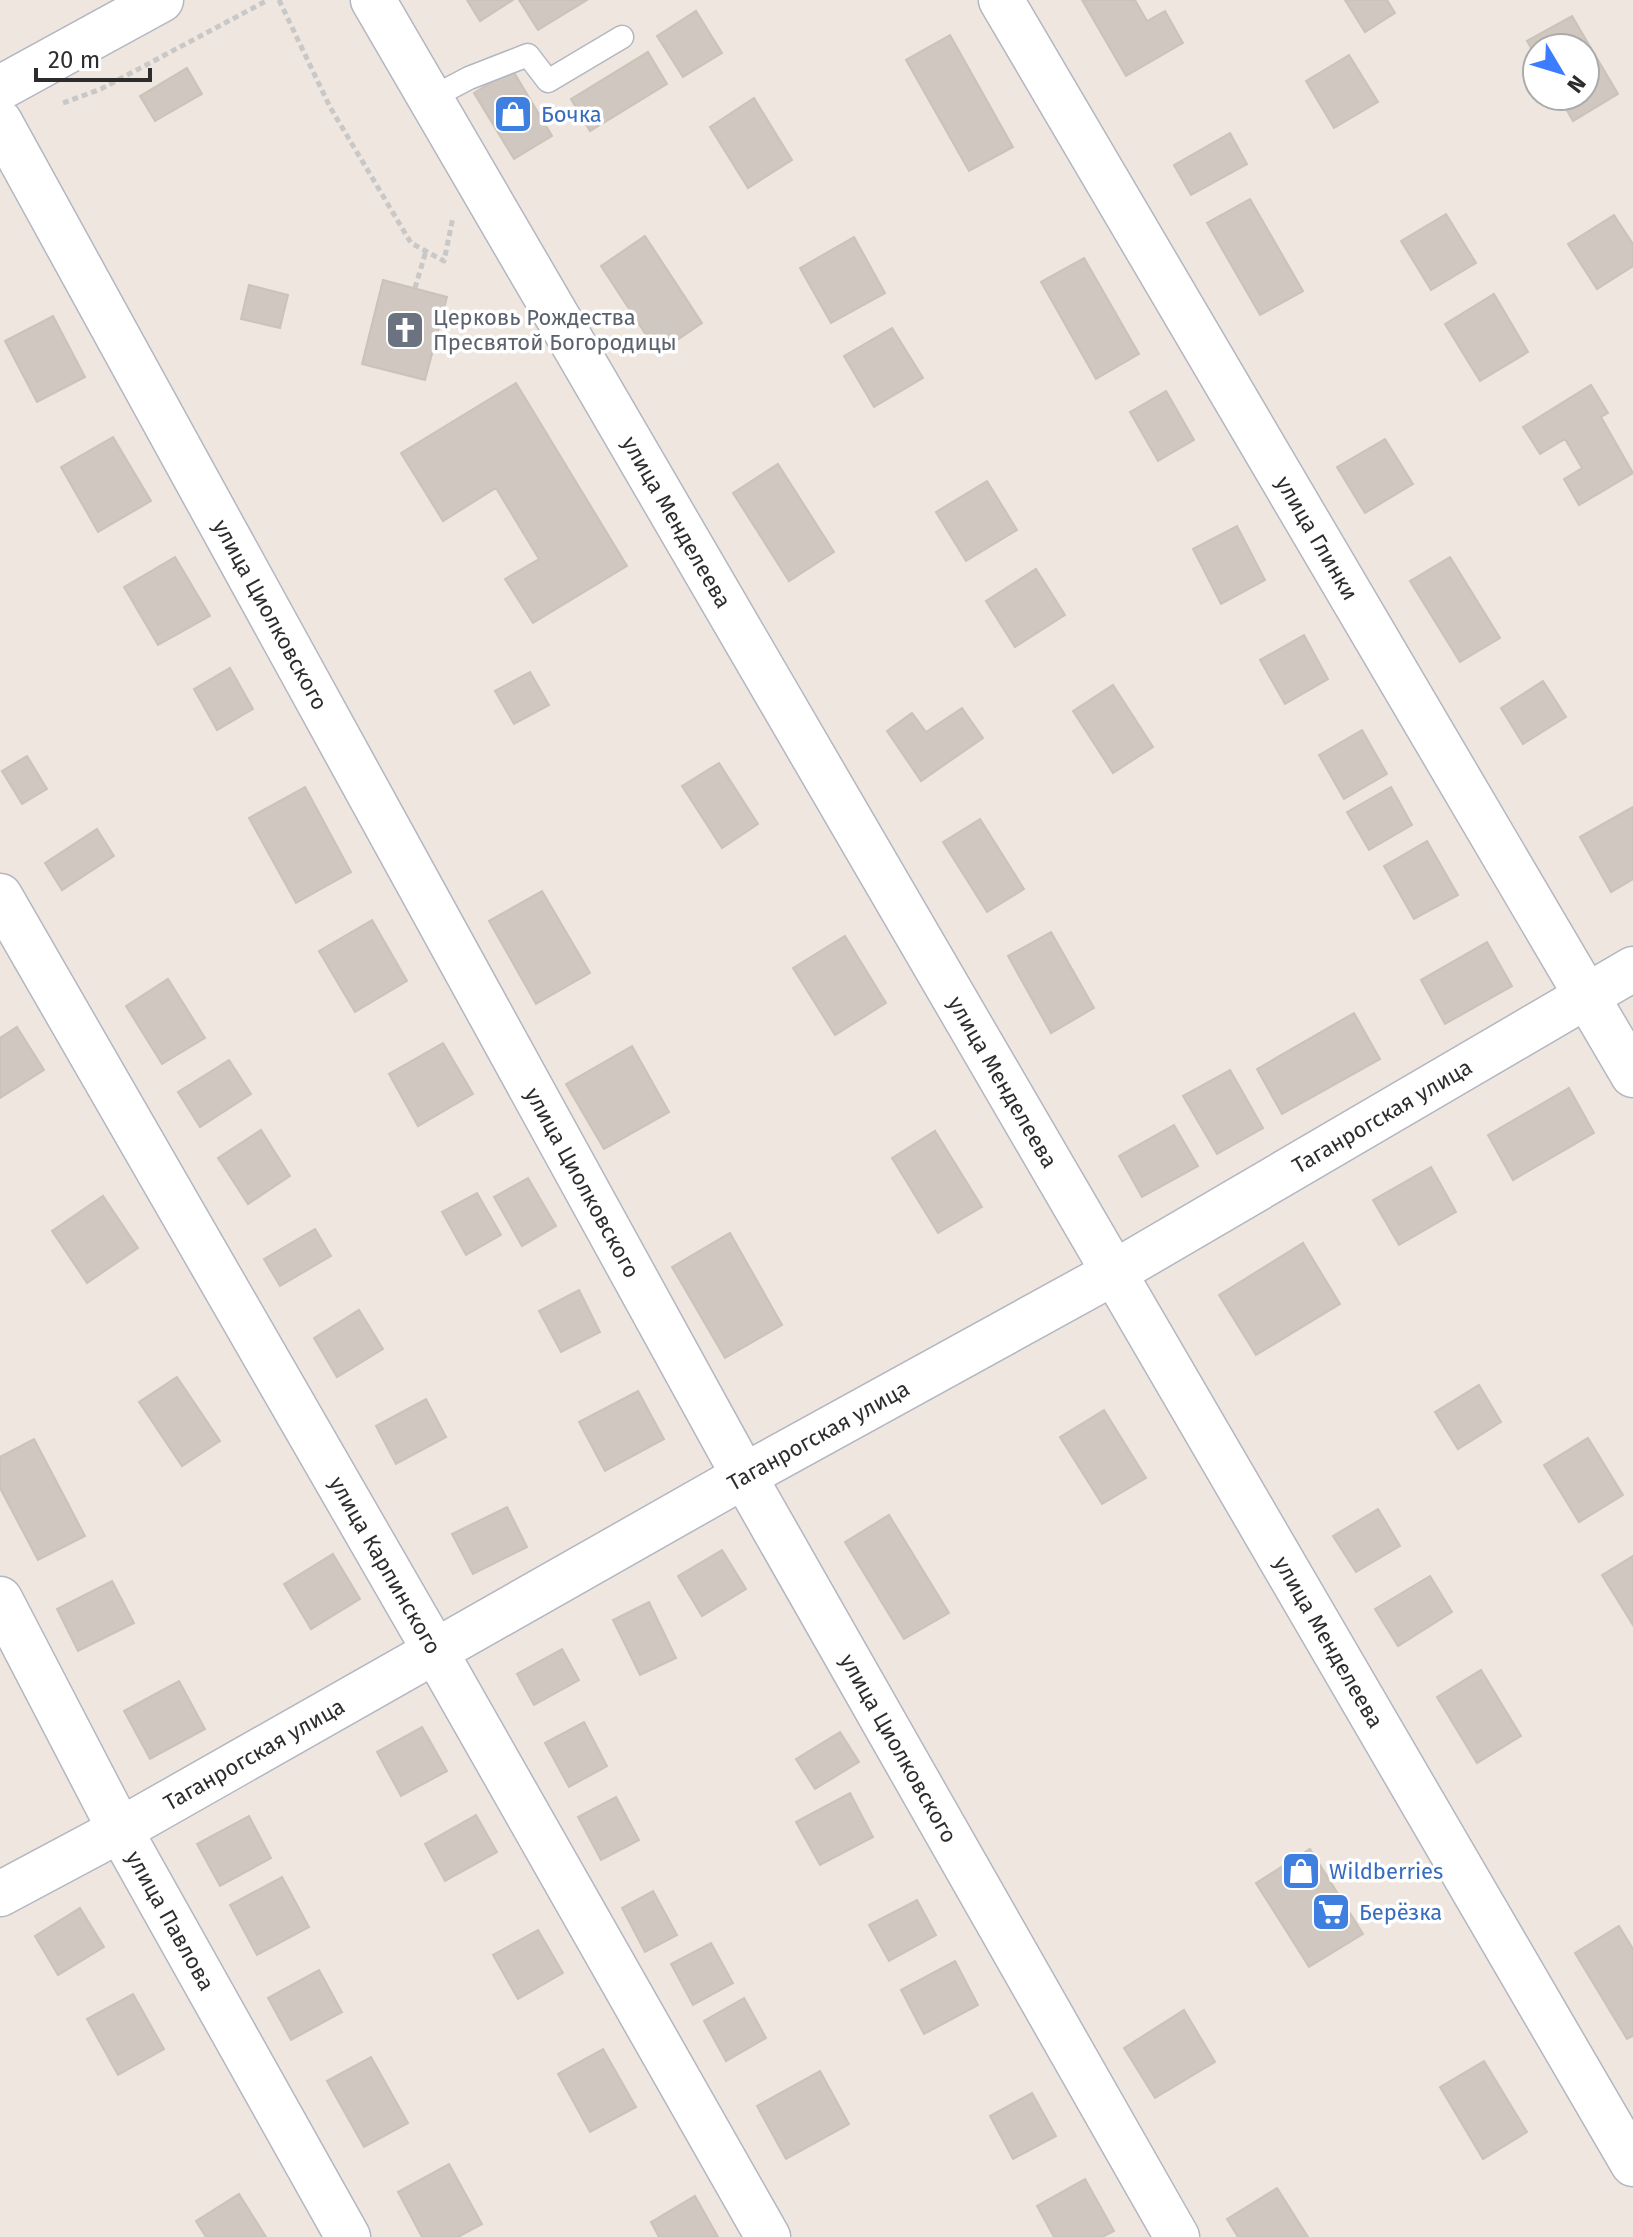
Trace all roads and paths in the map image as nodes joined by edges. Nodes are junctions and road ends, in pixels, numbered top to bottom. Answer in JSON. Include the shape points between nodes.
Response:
{"nodes":[{"id":1,"x":161,"y":0,"type":"edge"},
{"id":2,"x":268,"y":0,"type":"edge"},
{"id":3,"x":279,"y":0,"type":"edge"},
{"id":4,"x":373,"y":0,"type":"edge"},
{"id":5,"x":1001,"y":0,"type":"edge"},
{"id":6,"x":622,"y":37,"type":"dead end"},
{"id":7,"x":4,"y":76,"type":"edge"},
{"id":8,"x":431,"y":98,"type":"junction"},
{"id":9,"x":59,"y":105,"type":"dead end"},
{"id":10,"x":0,"y":122,"type":"edge"},
{"id":11,"x":488,"y":196,"type":"junction"},
{"id":12,"x":426,"y":251,"type":"junction"},
{"id":13,"x":415,"y":288,"type":"dead end"},
{"id":14,"x":0,"y":896,"type":"edge"},
{"id":15,"x":1633,"y":969,"type":"edge"},
{"id":16,"x":1587,"y":996,"type":"junction"},
{"id":17,"x":1633,"y":1075,"type":"edge"},
{"id":18,"x":1115,"y":1272,"type":"junction"},
{"id":19,"x":744,"y":1476,"type":"junction"},
{"id":20,"x":0,"y":1599,"type":"edge"},
{"id":21,"x":435,"y":1651,"type":"junction"},
{"id":22,"x":120,"y":1830,"type":"junction"},
{"id":23,"x":0,"y":1894,"type":"edge"},
{"id":24,"x":1630,"y":2151,"type":"edge"},
{"id":25,"x":348,"y":2237,"type":"edge"},
{"id":26,"x":768,"y":2237,"type":"edge"},
{"id":27,"x":1177,"y":2237,"type":"edge"}],
"edges":[{"from":1,"to":7,"type":"street"},
{"from":2,"to":9,"type":"path","via":[[101,89]]},
{"from":3,"to":12,"type":"path","via":[[330,107],[411,243]]},
{"from":4,"to":8,"type":"street","name":"улица Менделеева"},
{"from":5,"to":16,"type":"street","name":"улица Глинки"},
{"from":6,"to":8,"type":"lane","via":[[548,81],[528,55]]},
{"from":8,"to":11,"type":"street","name":"улица Менделеева"},
{"from":10,"to":19,"type":"street","name":"улица Циолковского"},
{"from":11,"to":12,"type":"path","via":[[453,217],[444,261]]},
{"from":11,"to":18,"type":"street","name":"улица Менделеева"},
{"from":12,"to":13,"type":"path"},
{"from":14,"to":21,"type":"street","name":"улица Карпинского"},
{"from":15,"to":16,"type":"street","name":"Таганрогская улица"},
{"from":16,"to":17,"type":"street","name":"улица Глинки"},
{"from":16,"to":18,"type":"street","name":"Таганрогская улица"},
{"from":18,"to":19,"type":"street","name":"Таганрогская улица"},
{"from":18,"to":24,"type":"street","name":"улица Менделеева"},
{"from":19,"to":21,"type":"street","name":"Таганрогская улица"},
{"from":19,"to":27,"type":"street","name":"улица Циолковского"},
{"from":20,"to":22,"type":"street","name":"улица Павлова"},
{"from":21,"to":22,"type":"street","name":"Таганрогская улица"},
{"from":21,"to":26,"type":"street","name":"улица Карпинского"},
{"from":22,"to":23,"type":"street","name":"Таганрогская улица"},
{"from":22,"to":25,"type":"street","name":"улица Павлова"}]}
